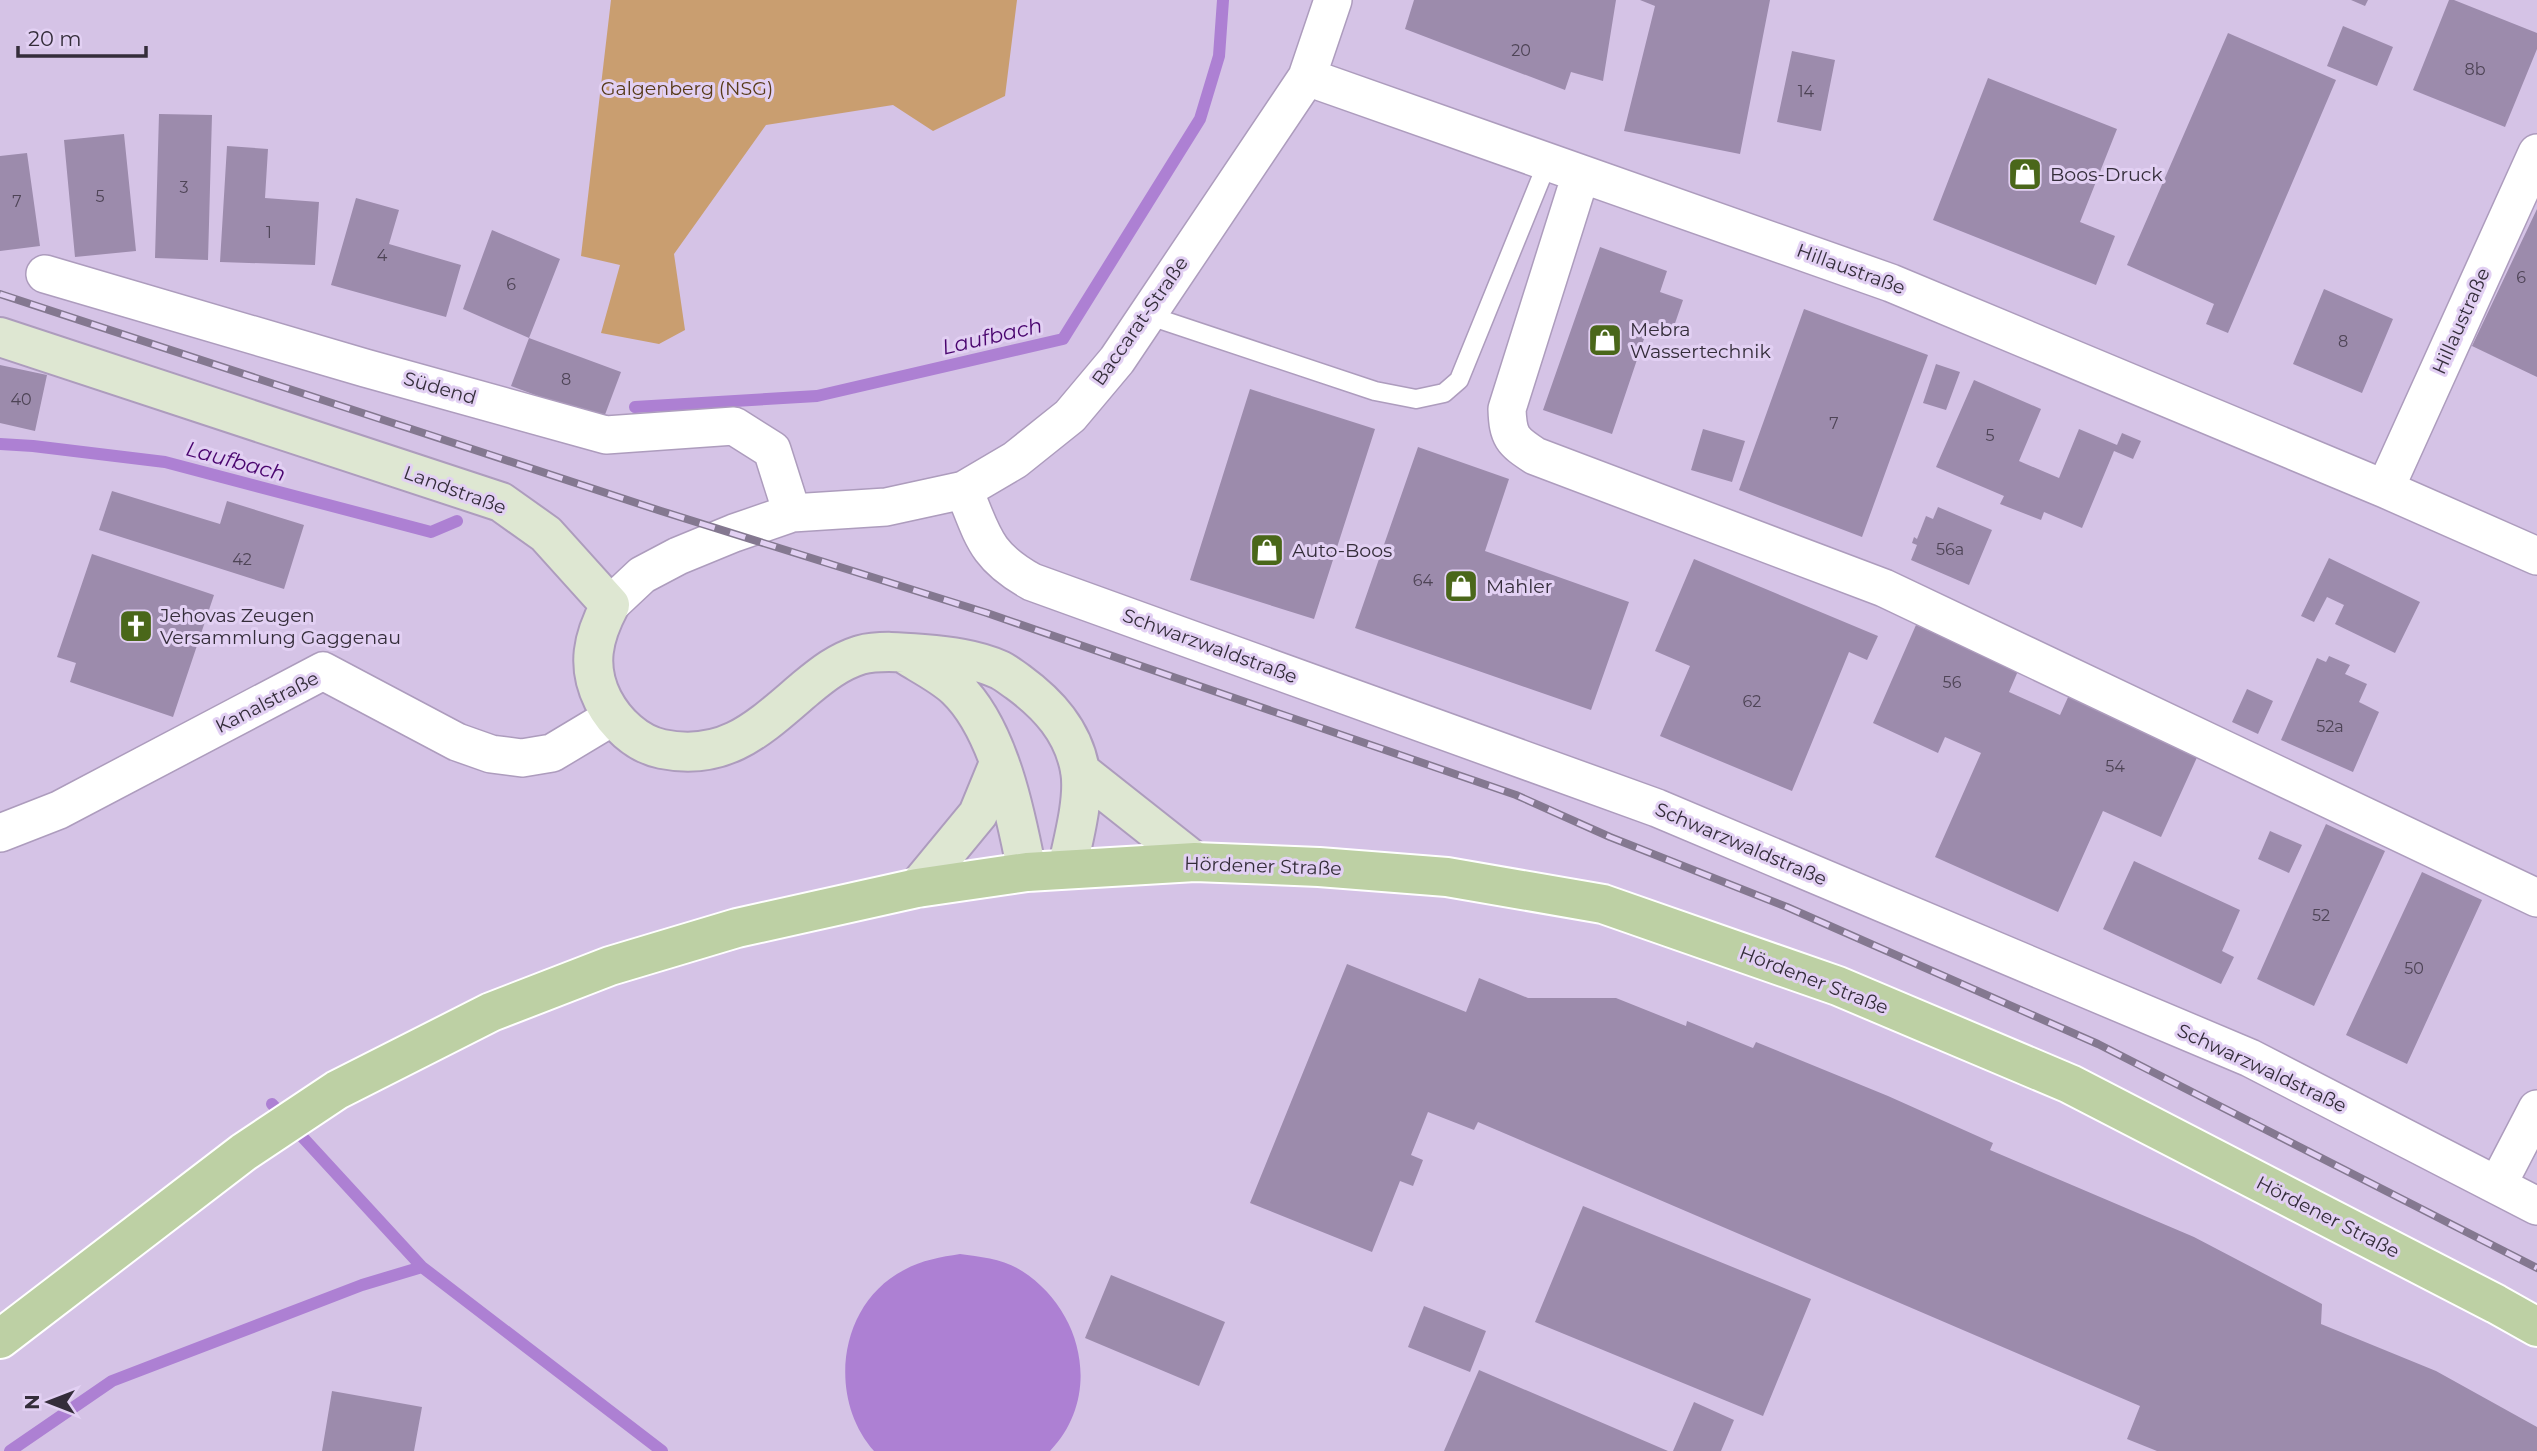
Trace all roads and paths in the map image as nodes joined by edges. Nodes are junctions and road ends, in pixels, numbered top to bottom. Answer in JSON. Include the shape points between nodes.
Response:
{"nodes":[{"id":1,"x":1333,"y":0,"type":"edge"},
{"id":2,"x":1307,"y":76,"type":"junction"},
{"id":3,"x":2537,"y":153,"type":"edge"},
{"id":4,"x":1565,"y":167,"type":"junction"},
{"id":5,"x":45,"y":274,"type":"dead end"},
{"id":6,"x":1147,"y":315,"type":"junction"},
{"id":7,"x":0,"y":337,"type":"edge"},
{"id":8,"x":2385,"y":489,"type":"junction"},
{"id":9,"x":964,"y":490,"type":"junction"},
{"id":10,"x":792,"y":513,"type":"junction"},
{"id":11,"x":2537,"y":556,"type":"edge"},
{"id":12,"x":610,"y":605,"type":"junction"},
{"id":13,"x":901,"y":652,"type":"junction"},
{"id":14,"x":612,"y":717,"type":"junction"},
{"id":15,"x":999,"y":763,"type":"junction"},
{"id":16,"x":1080,"y":771,"type":"junction"},
{"id":17,"x":0,"y":833,"type":"edge"},
{"id":18,"x":1195,"y":862,"type":"junction"},
{"id":19,"x":1067,"y":869,"type":"junction"},
{"id":20,"x":1027,"y":872,"type":"junction"},
{"id":21,"x":917,"y":888,"type":"junction"},
{"id":22,"x":2537,"y":898,"type":"edge"},
{"id":23,"x":2537,"y":1109,"type":"edge"},
{"id":24,"x":2498,"y":1184,"type":"junction"},
{"id":25,"x":2537,"y":1206,"type":"edge"},
{"id":26,"x":2537,"y":1327,"type":"edge"},
{"id":27,"x":0,"y":1339,"type":"edge"}],
"edges":[{"from":1,"to":2,"type":"street","name":"Baccarat-Straße"},
{"from":2,"to":4,"type":"street","name":"Hillaustraße"},
{"from":2,"to":6,"type":"street","name":"Baccarat-Straße"},
{"from":3,"to":8,"type":"street","name":"Hillaustraße"},
{"from":4,"to":6,"type":"lane","via":[[1459,380],[1444,393],[1416,399],[1375,391]]},
{"from":4,"to":8,"type":"street","name":"Hillaustraße","via":[[1891,283]]},
{"from":4,"to":22,"type":"street","via":[[1507,410],[1515,443],[1535,456],[1884,588]]},
{"from":5,"to":10,"type":"street","name":"Südend","via":[[606,435],[734,426],[772,450]]},
{"from":6,"to":9,"type":"street","name":"Baccarat-Straße","via":[[1070,416],[1015,460]]},
{"from":7,"to":12,"type":"street","name":"Landstraße","via":[[501,502],[546,534]]},
{"from":8,"to":11,"type":"street","name":"Hillaustraße"},
{"from":9,"to":10,"type":"street","name":"Baccarat-Straße","via":[[886,507]]},
{"from":9,"to":24,"type":"street","name":"Schwarzwaldstraße","via":[[987,546],[1008,569],[1032,582],[1657,808],[2249,1058]]},
{"from":10,"to":12,"type":"street","name":"Baccarat-Straße","via":[[677,556],[642,575]]},
{"from":12,"to":14,"type":"street","via":[[596,631],[593,659],[598,689]]},
{"from":13,"to":14,"type":"street","via":[[861,655],[830,668],[766,723],[723,748],[676,752],[653,747]]},
{"from":13,"to":15,"type":"street","via":[[956,687],[982,723]]},
{"from":13,"to":16,"type":"street","via":[[956,657],[1001,670],[1041,699],[1066,729]]},
{"from":14,"to":17,"type":"street","name":"Kanalstraße","via":[[552,753],[522,758],[491,754],[457,743],[323,671],[60,810]]},
{"from":15,"to":20,"type":"street"},
{"from":15,"to":21,"type":"street","via":[[978,814]]},
{"from":16,"to":18,"type":"street"},
{"from":16,"to":19,"type":"street","via":[[1078,816]]},
{"from":18,"to":19,"type":"main road","name":"Hördener Straße"},
{"from":18,"to":26,"type":"main road","name":"Hördener Straße","via":[[1447,877],[1616,908],[1838,986],[2070,1084]]},
{"from":19,"to":20,"type":"main road","name":"Hördener Straße"},
{"from":20,"to":21,"type":"main road","name":"Hördener Straße"},
{"from":21,"to":27,"type":"main road","name":"Hördener Straße","via":[[737,928],[610,966],[491,1012],[337,1090],[244,1152]]},
{"from":23,"to":24,"type":"street"},
{"from":24,"to":25,"type":"street","name":"Schwarzwaldstraße"}]}
